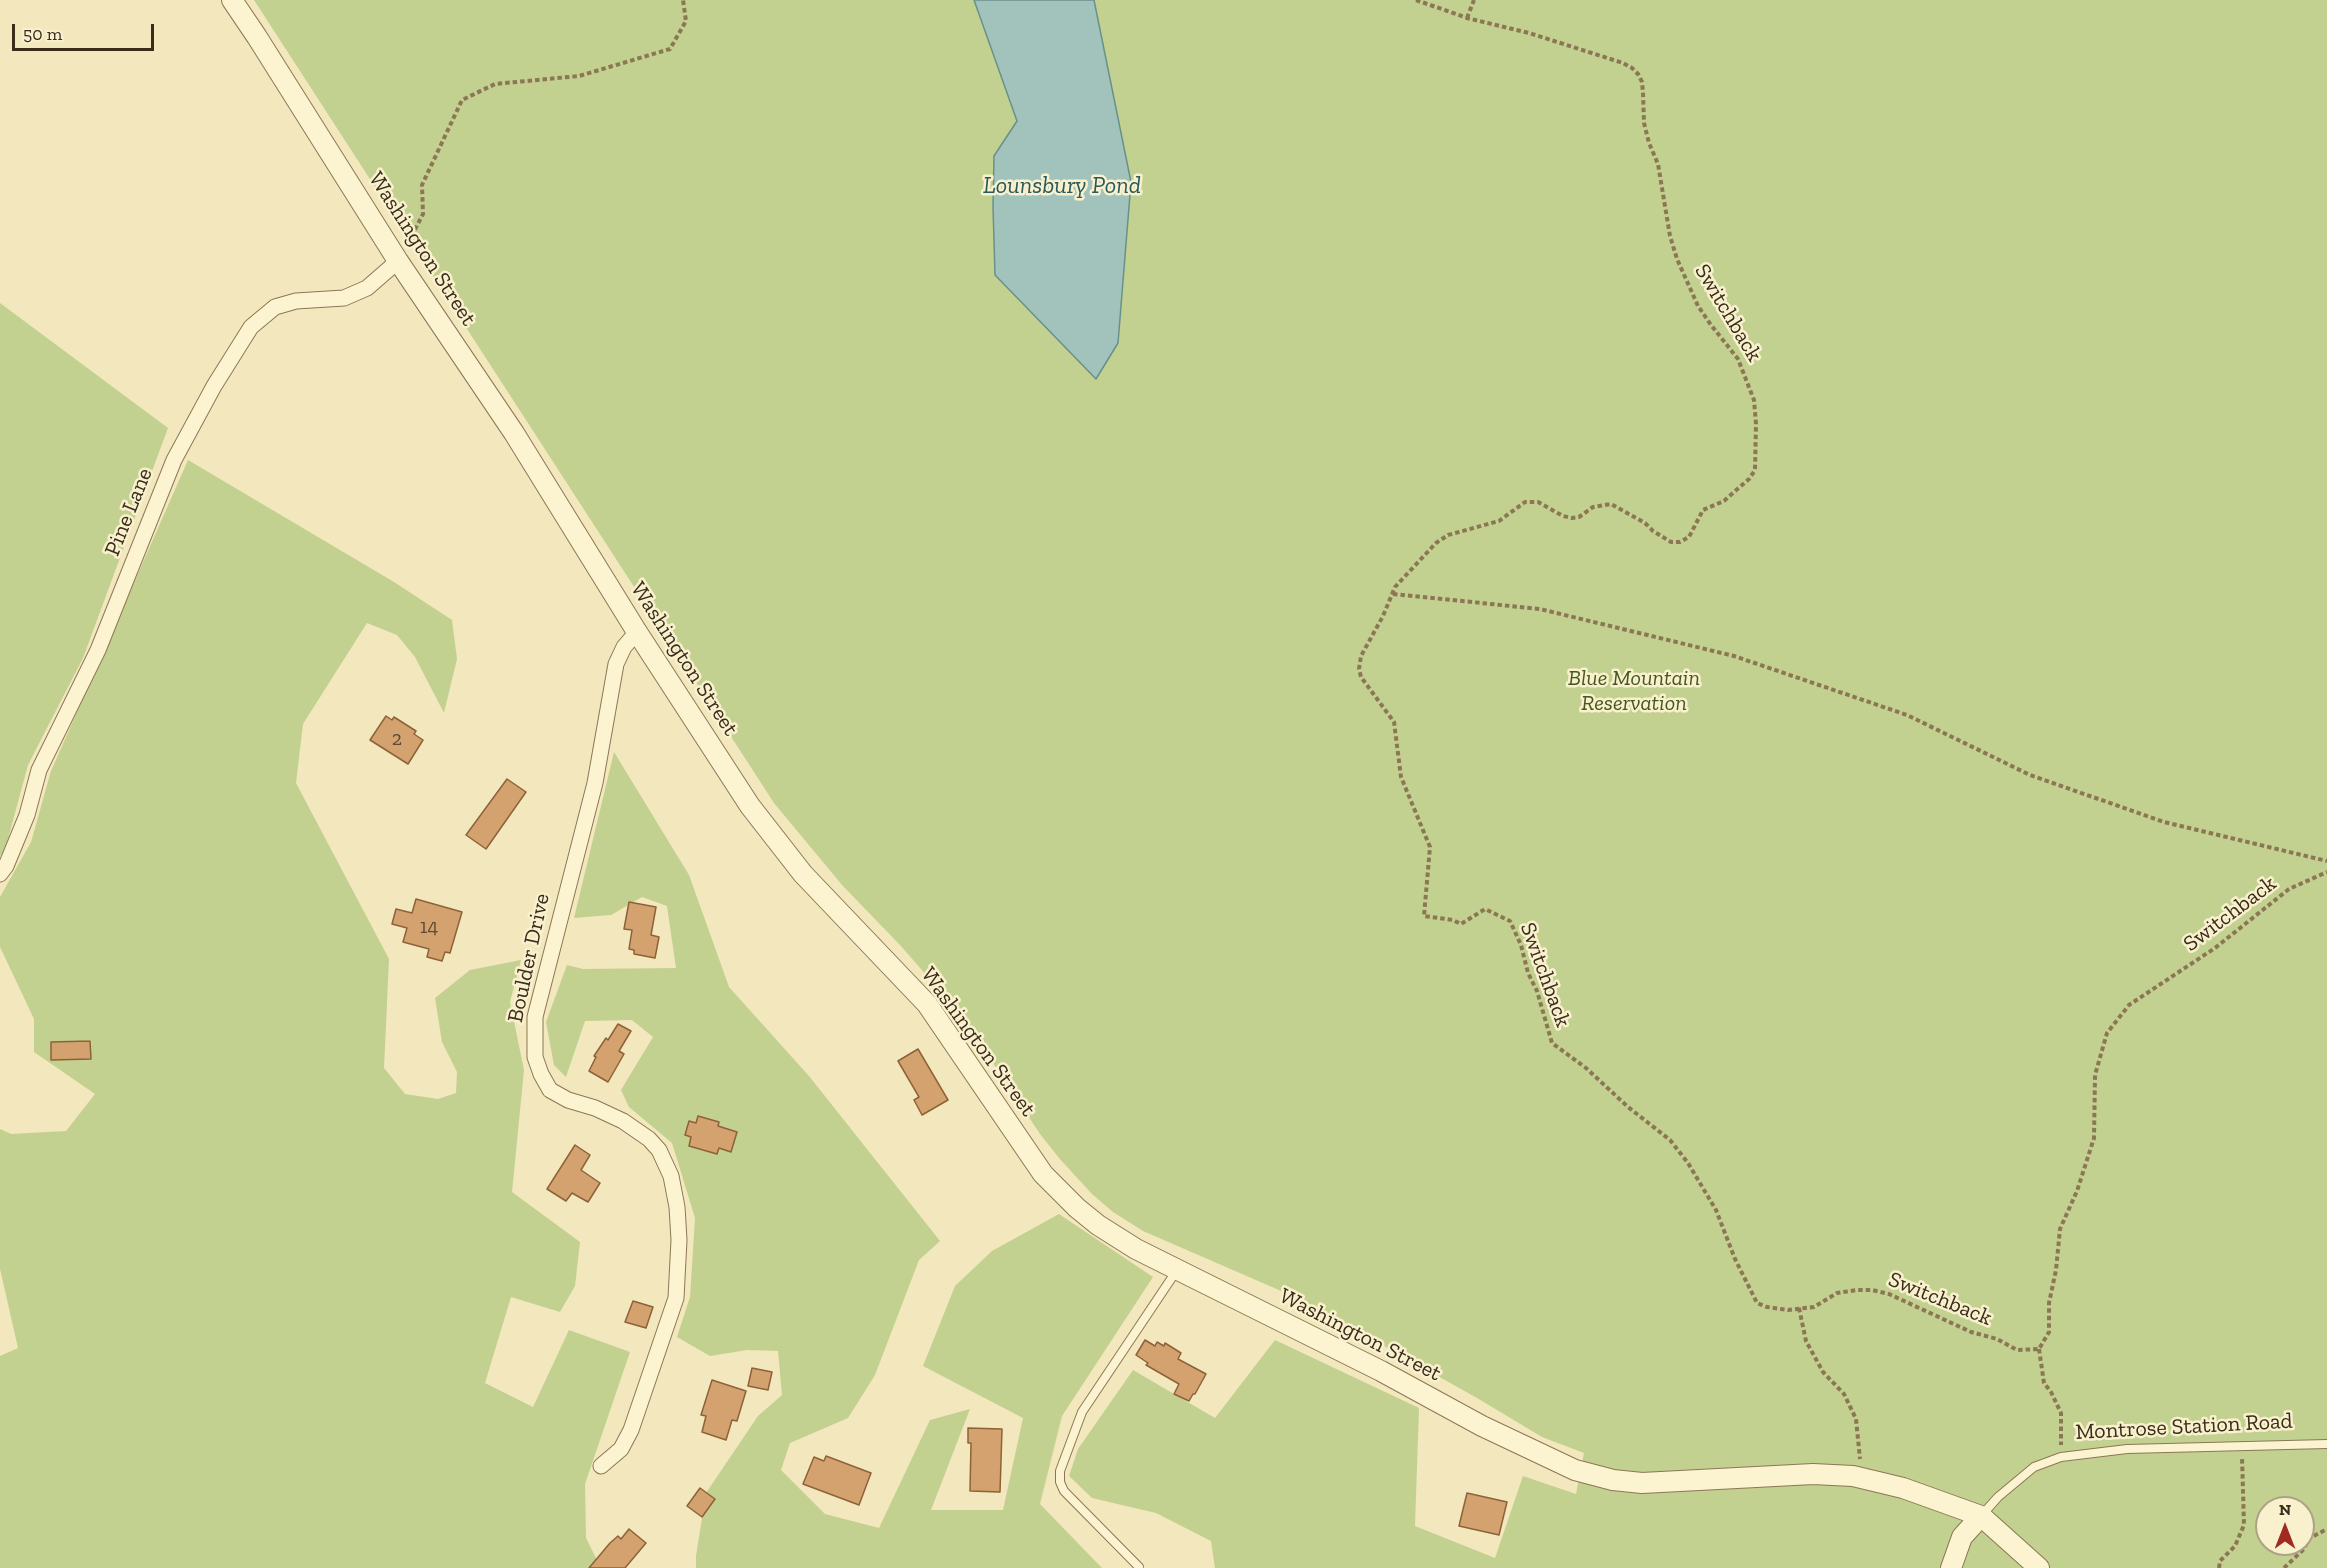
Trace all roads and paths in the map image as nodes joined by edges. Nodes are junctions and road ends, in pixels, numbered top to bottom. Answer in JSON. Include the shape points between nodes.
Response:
{"nodes":[{"id":1,"x":232,"y":0,"type":"edge"},
{"id":2,"x":683,"y":0,"type":"edge"},
{"id":3,"x":1416,"y":0,"type":"edge"},
{"id":4,"x":1474,"y":0,"type":"edge"},
{"id":5,"x":1467,"y":18,"type":"junction"},
{"id":6,"x":398,"y":261,"type":"junction"},
{"id":7,"x":1393,"y":594,"type":"junction"},
{"id":8,"x":638,"y":632,"type":"junction"},
{"id":9,"x":2327,"y":861,"type":"edge"},
{"id":10,"x":2327,"y":872,"type":"edge"},
{"id":11,"x":0,"y":874,"type":"edge"},
{"id":12,"x":1177,"y":1269,"type":"junction"},
{"id":13,"x":1799,"y":1308,"type":"junction"},
{"id":14,"x":2039,"y":1349,"type":"junction"},
{"id":15,"x":2327,"y":1444,"type":"edge"},
{"id":16,"x":2241,"y":1447,"type":"junction"},
{"id":17,"x":2061,"y":1457,"type":"junction"},
{"id":18,"x":602,"y":1466,"type":"dead end"},
{"id":19,"x":1861,"y":1478,"type":"junction"},
{"id":20,"x":1981,"y":1516,"type":"junction"},
{"id":21,"x":2327,"y":1529,"type":"edge"},
{"id":22,"x":1139,"y":1567,"type":"edge"},
{"id":23,"x":1951,"y":1568,"type":"edge"},
{"id":24,"x":2039,"y":1568,"type":"edge"},
{"id":25,"x":2219,"y":1568,"type":"edge"},
{"id":26,"x":2284,"y":1568,"type":"edge"}],
"edges":[{"from":1,"to":6,"type":"street","name":"Washington Street"},
{"from":2,"to":6,"type":"path","via":[[686,21],[670,49],[579,76],[495,84],[462,100],[422,185],[423,214]]},
{"from":3,"to":5,"type":"path"},
{"from":4,"to":5,"type":"path"},
{"from":5,"to":7,"type":"path","name":"Switchback","via":[[1623,63],[1640,77],[1644,123],[1658,164],[1677,259],[1698,306],[1738,359],[1754,400],[1755,470],[1724,501],[1703,510],[1689,537],[1680,542],[1671,542],[1611,504],[1593,507],[1572,518],[1538,502],[1525,502],[1499,521],[1448,535],[1436,543],[1400,581]]},
{"from":6,"to":8,"type":"street","name":"Washington Street","via":[[514,433]]},
{"from":6,"to":11,"type":"street","name":"Pine Lane","via":[[367,288],[344,298],[296,301],[275,307],[251,327],[174,460],[98,650],[39,770],[27,815]]},
{"from":7,"to":9,"type":"path","via":[[1540,609],[1734,656],[1907,715],[2030,775],[2164,822]]},
{"from":7,"to":13,"type":"path","name":"Switchback","via":[[1361,656],[1359,669],[1394,722],[1401,777],[1430,847],[1424,916],[1461,924],[1485,909],[1510,921],[1552,1043],[1670,1140],[1716,1210],[1757,1303],[1788,1310]]},
{"from":8,"to":12,"type":"street","name":"Washington Street","via":[[750,806],[804,874],[927,1004],[1043,1174],[1098,1225]]},
{"from":8,"to":18,"type":"street","name":"Boulder Drive","via":[[624,647],[616,664],[594,783],[534,1017],[536,1057],[550,1090],[623,1121],[649,1138],[671,1176],[677,1207],[676,1298],[631,1430],[621,1449]]},
{"from":10,"to":14,"type":"path","name":"Switchback","via":[[2289,889],[2215,948],[2129,1005],[2107,1033],[2095,1075],[2094,1138],[2060,1229],[2049,1303],[2049,1332]]},
{"from":12,"to":19,"type":"street","name":"Washington Street","via":[[1575,1470],[1642,1483],[1813,1474]]},
{"from":12,"to":22,"type":"lane","via":[[1082,1412],[1059,1472],[1064,1491]]},
{"from":13,"to":14,"type":"path","name":"Switchback","via":[[1814,1307],[1837,1293],[1872,1290],[2017,1350]]},
{"from":13,"to":19,"type":"path","via":[[1806,1341],[1822,1372],[1844,1395],[1856,1419]]},
{"from":14,"to":17,"type":"path","via":[[2044,1383],[2061,1413]]},
{"from":15,"to":16,"type":"lane","name":"Montrose Station Road"},
{"from":16,"to":17,"type":"lane","name":"Montrose Station Road","via":[[2127,1449]]},
{"from":16,"to":25,"type":"path","via":[[2244,1525]]},
{"from":17,"to":20,"type":"lane","name":"Montrose Station Road","via":[[2034,1467]]},
{"from":19,"to":20,"type":"street","name":"Washington Street","via":[[1903,1488]]},
{"from":20,"to":23,"type":"street","name":"Montrose Station Road","via":[[1962,1537]]},
{"from":20,"to":24,"type":"street","name":"Washington Street"},
{"from":21,"to":26,"type":"path","via":[[2308,1539],[2304,1549]]}]}
